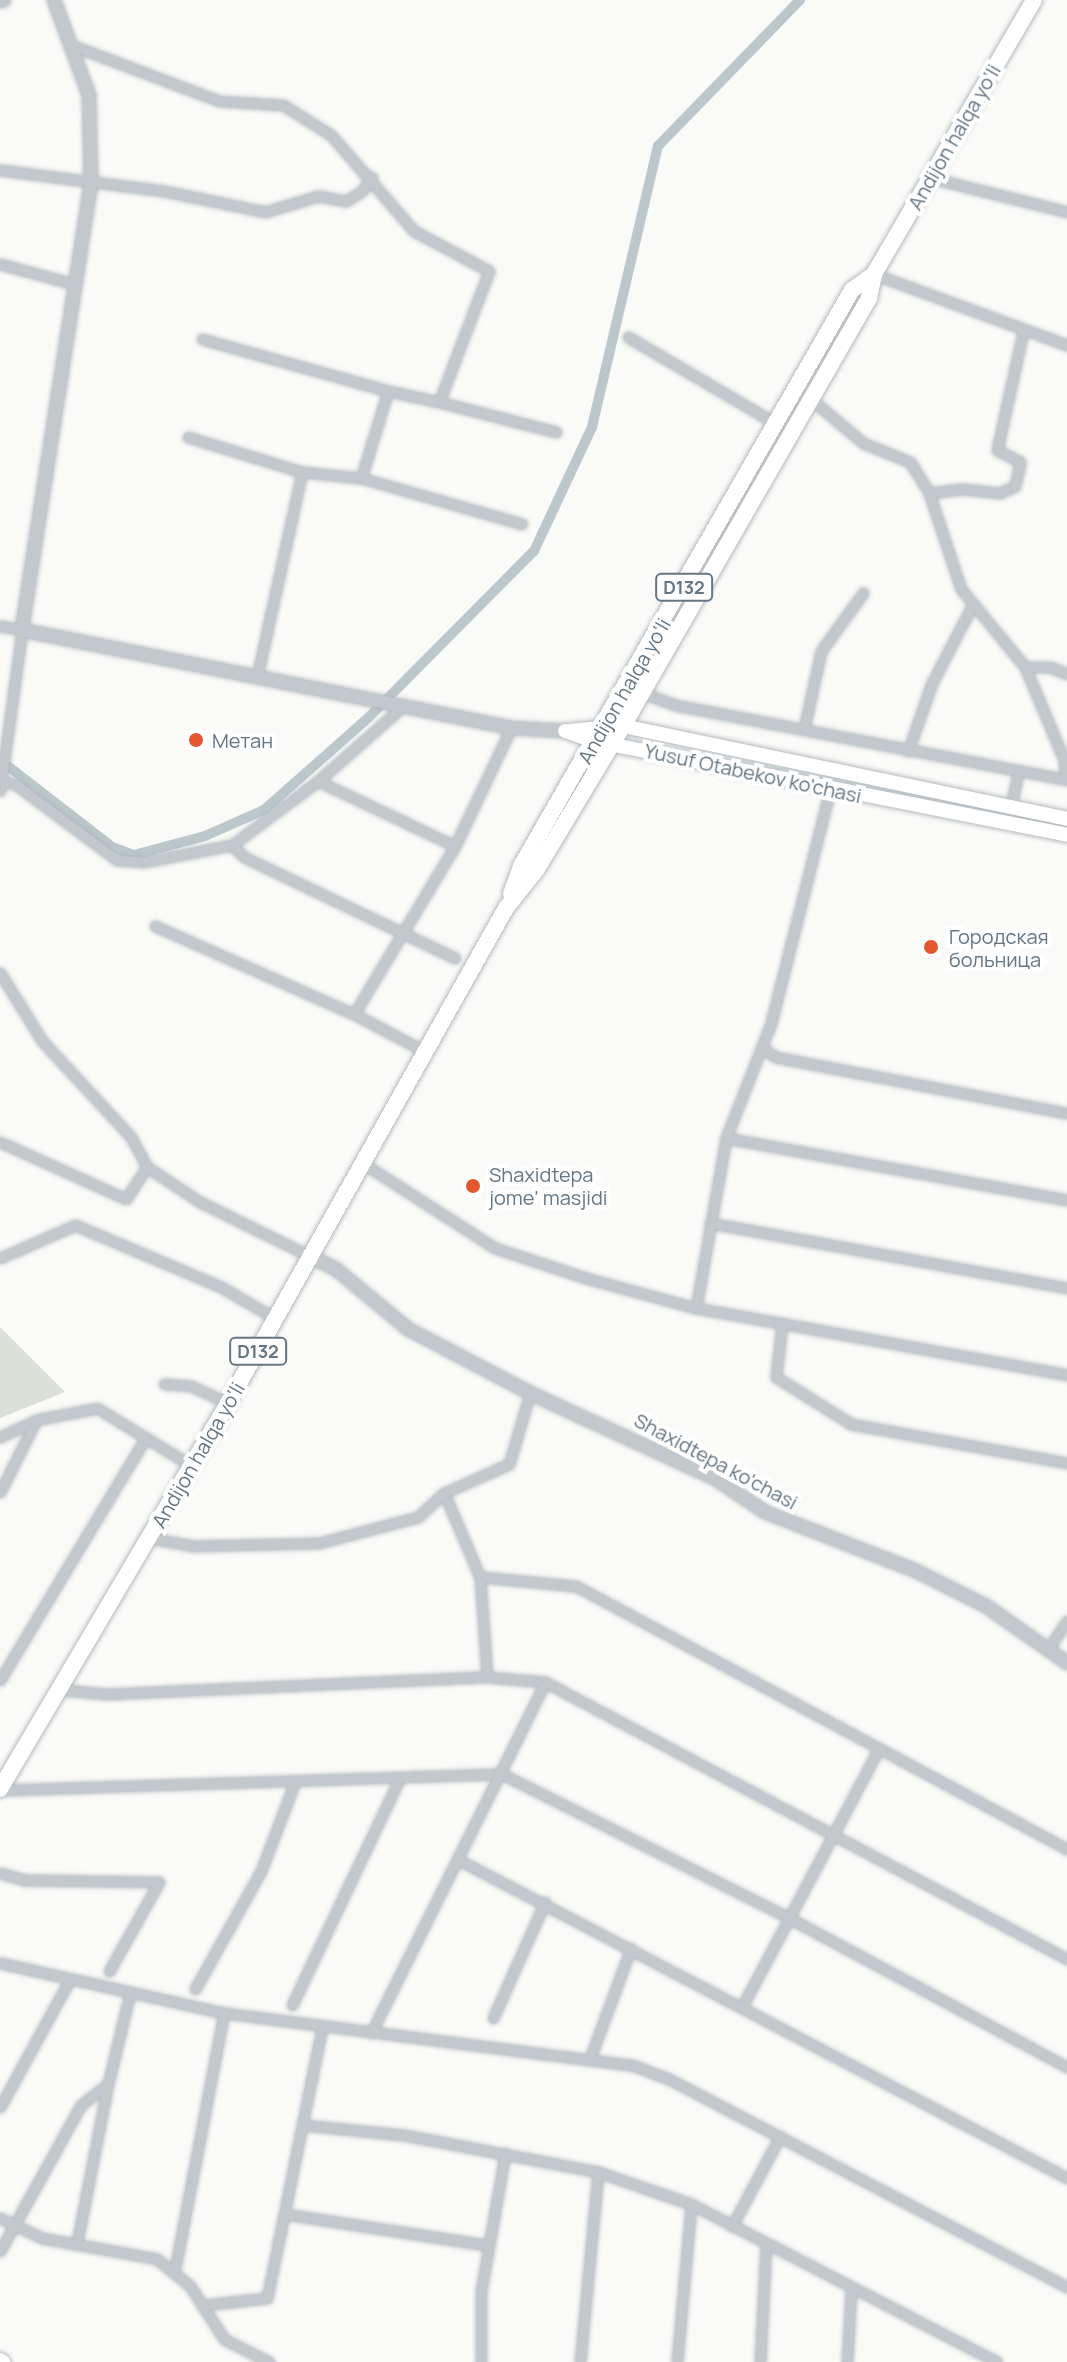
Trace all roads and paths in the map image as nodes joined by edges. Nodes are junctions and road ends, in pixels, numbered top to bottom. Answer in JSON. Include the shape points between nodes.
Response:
{"nodes":[{"id":1,"x":54,"y":0,"type":"edge"},
{"id":2,"x":1034,"y":0,"type":"edge"},
{"id":3,"x":71,"y":45,"type":"junction"},
{"id":4,"x":0,"y":170,"type":"edge"},
{"id":5,"x":372,"y":177,"type":"junction"},
{"id":6,"x":931,"y":178,"type":"junction"},
{"id":7,"x":91,"y":183,"type":"junction"},
{"id":8,"x":1067,"y":212,"type":"edge"},
{"id":9,"x":0,"y":264,"type":"edge"},
{"id":10,"x":874,"y":274,"type":"junction"},
{"id":11,"x":74,"y":284,"type":"junction"},
{"id":12,"x":1023,"y":332,"type":"junction"},
{"id":13,"x":628,"y":337,"type":"dead end"},
{"id":14,"x":202,"y":339,"type":"dead end"},
{"id":15,"x":1067,"y":345,"type":"edge"},
{"id":16,"x":388,"y":391,"type":"junction"},
{"id":17,"x":811,"y":399,"type":"junction"},
{"id":18,"x":439,"y":402,"type":"junction"},
{"id":19,"x":777,"y":424,"type":"junction"},
{"id":20,"x":556,"y":432,"type":"dead end"},
{"id":21,"x":188,"y":437,"type":"dead end"},
{"id":22,"x":302,"y":472,"type":"junction"},
{"id":23,"x":361,"y":478,"type":"junction"},
{"id":24,"x":929,"y":493,"type":"junction"},
{"id":25,"x":522,"y":524,"type":"dead end"},
{"id":26,"x":863,"y":593,"type":"dead end"},
{"id":27,"x":973,"y":604,"type":"junction"},
{"id":28,"x":0,"y":626,"type":"edge"},
{"id":29,"x":22,"y":630,"type":"junction"},
{"id":30,"x":1025,"y":667,"type":"junction"},
{"id":31,"x":1067,"y":674,"type":"edge"},
{"id":32,"x":257,"y":676,"type":"junction"},
{"id":33,"x":640,"y":692,"type":"junction"},
{"id":34,"x":400,"y":705,"type":"junction"},
{"id":35,"x":603,"y":725,"type":"junction"},
{"id":36,"x":623,"y":726,"type":"junction"},
{"id":37,"x":511,"y":728,"type":"junction"},
{"id":38,"x":804,"y":729,"type":"junction"},
{"id":39,"x":565,"y":731,"type":"junction"},
{"id":40,"x":5,"y":738,"type":"edge"},
{"id":41,"x":594,"y":741,"type":"junction"},
{"id":42,"x":611,"y":744,"type":"junction"},
{"id":43,"x":908,"y":751,"type":"junction"},
{"id":44,"x":1018,"y":771,"type":"junction"},
{"id":45,"x":1066,"y":780,"type":"edge"},
{"id":46,"x":318,"y":781,"type":"junction"},
{"id":47,"x":1,"y":782,"type":"edge"},
{"id":48,"x":830,"y":790,"type":"junction"},
{"id":49,"x":1011,"y":808,"type":"junction"},
{"id":50,"x":1067,"y":819,"type":"edge"},
{"id":51,"x":1067,"y":835,"type":"edge"},
{"id":52,"x":232,"y":845,"type":"junction"},
{"id":53,"x":455,"y":846,"type":"junction"},
{"id":54,"x":506,"y":908,"type":"junction"},
{"id":55,"x":155,"y":926,"type":"dead end"},
{"id":56,"x":405,"y":930,"type":"junction"},
{"id":57,"x":455,"y":958,"type":"dead end"},
{"id":58,"x":0,"y":973,"type":"edge"},
{"id":59,"x":354,"y":1014,"type":"junction"},
{"id":60,"x":762,"y":1047,"type":"junction"},
{"id":61,"x":426,"y":1052,"type":"junction"},
{"id":62,"x":1067,"y":1113,"type":"edge"},
{"id":63,"x":726,"y":1138,"type":"junction"},
{"id":64,"x":0,"y":1142,"type":"edge"},
{"id":65,"x":364,"y":1164,"type":"junction"},
{"id":66,"x":147,"y":1167,"type":"junction"},
{"id":67,"x":1067,"y":1200,"type":"edge"},
{"id":68,"x":710,"y":1223,"type":"junction"},
{"id":69,"x":312,"y":1257,"type":"junction"},
{"id":70,"x":0,"y":1258,"type":"edge"},
{"id":71,"x":1067,"y":1288,"type":"edge"},
{"id":72,"x":696,"y":1308,"type":"junction"},
{"id":73,"x":276,"y":1319,"type":"junction"},
{"id":74,"x":782,"y":1323,"type":"junction"},
{"id":75,"x":1067,"y":1375,"type":"edge"},
{"id":76,"x":164,"y":1384,"type":"dead end"},
{"id":77,"x":530,"y":1393,"type":"junction"},
{"id":78,"x":228,"y":1403,"type":"junction"},
{"id":79,"x":36,"y":1420,"type":"junction"},
{"id":80,"x":0,"y":1437,"type":"edge"},
{"id":81,"x":146,"y":1437,"type":"junction"},
{"id":82,"x":1067,"y":1463,"type":"edge"},
{"id":83,"x":192,"y":1466,"type":"junction"},
{"id":84,"x":0,"y":1492,"type":"edge"},
{"id":85,"x":444,"y":1493,"type":"junction"},
{"id":86,"x":150,"y":1538,"type":"junction"},
{"id":87,"x":480,"y":1577,"type":"junction"},
{"id":88,"x":1067,"y":1621,"type":"edge"},
{"id":89,"x":1050,"y":1646,"type":"junction"},
{"id":90,"x":1067,"y":1663,"type":"edge"},
{"id":91,"x":487,"y":1677,"type":"junction"},
{"id":92,"x":0,"y":1680,"type":"edge"},
{"id":93,"x":545,"y":1682,"type":"junction"},
{"id":94,"x":62,"y":1690,"type":"junction"},
{"id":95,"x":878,"y":1750,"type":"junction"},
{"id":96,"x":502,"y":1774,"type":"junction"},
{"id":97,"x":399,"y":1780,"type":"junction"},
{"id":98,"x":294,"y":1784,"type":"junction"},
{"id":99,"x":0,"y":1790,"type":"edge"},
{"id":100,"x":833,"y":1834,"type":"junction"},
{"id":101,"x":1067,"y":1849,"type":"edge"},
{"id":102,"x":457,"y":1859,"type":"junction"},
{"id":103,"x":0,"y":1873,"type":"edge"},
{"id":104,"x":545,"y":1902,"type":"junction"},
{"id":105,"x":789,"y":1918,"type":"junction"},
{"id":106,"x":631,"y":1948,"type":"junction"},
{"id":107,"x":1067,"y":1959,"type":"edge"},
{"id":108,"x":0,"y":1963,"type":"edge"},
{"id":109,"x":109,"y":1971,"type":"dead end"},
{"id":110,"x":69,"y":1981,"type":"junction"},
{"id":111,"x":195,"y":1989,"type":"dead end"},
{"id":112,"x":130,"y":1993,"type":"junction"},
{"id":113,"x":292,"y":2005,"type":"dead end"},
{"id":114,"x":742,"y":2007,"type":"junction"},
{"id":115,"x":224,"y":2013,"type":"junction"},
{"id":116,"x":493,"y":2018,"type":"dead end"},
{"id":117,"x":322,"y":2027,"type":"junction"},
{"id":118,"x":371,"y":2033,"type":"junction"},
{"id":119,"x":590,"y":2058,"type":"junction"},
{"id":120,"x":1067,"y":2067,"type":"edge"},
{"id":121,"x":108,"y":2084,"type":"junction"},
{"id":122,"x":0,"y":2107,"type":"edge"},
{"id":123,"x":303,"y":2125,"type":"junction"},
{"id":124,"x":780,"y":2136,"type":"junction"},
{"id":125,"x":505,"y":2153,"type":"junction"},
{"id":126,"x":598,"y":2172,"type":"junction"},
{"id":127,"x":1067,"y":2178,"type":"edge"},
{"id":128,"x":691,"y":2204,"type":"junction"},
{"id":129,"x":284,"y":2214,"type":"junction"},
{"id":130,"x":0,"y":2218,"type":"edge"},
{"id":131,"x":15,"y":2225,"type":"junction"},
{"id":132,"x":732,"y":2226,"type":"junction"},
{"id":133,"x":77,"y":2242,"type":"junction"},
{"id":134,"x":766,"y":2244,"type":"junction"},
{"id":135,"x":487,"y":2245,"type":"junction"},
{"id":136,"x":0,"y":2251,"type":"edge"},
{"id":137,"x":175,"y":2269,"type":"junction"},
{"id":138,"x":1067,"y":2287,"type":"edge"},
{"id":139,"x":851,"y":2290,"type":"junction"},
{"id":140,"x":204,"y":2305,"type":"junction"},
{"id":141,"x":269,"y":2362,"type":"edge"},
{"id":142,"x":481,"y":2362,"type":"edge"},
{"id":143,"x":580,"y":2362,"type":"edge"},
{"id":144,"x":677,"y":2362,"type":"edge"},
{"id":145,"x":760,"y":2362,"type":"edge"},
{"id":146,"x":847,"y":2362,"type":"edge"},
{"id":147,"x":997,"y":2362,"type":"edge"}],
"edges":[{"from":1,"to":3,"type":"street"},
{"from":2,"to":6,"type":"highway","name":"Andijon halqa yo‘li","number":"D132"},
{"from":3,"to":5,"type":"street","via":[[219,101],[283,105],[331,135]]},
{"from":3,"to":7,"type":"street","via":[[89,95]]},
{"from":4,"to":7,"type":"street"},
{"from":5,"to":7,"type":"street","via":[[346,201],[318,196],[265,212],[164,191]]},
{"from":5,"to":18,"type":"street","via":[[384,200],[414,231],[489,271]]},
{"from":6,"to":8,"type":"street"},
{"from":6,"to":10,"type":"highway","name":"Andijon halqa yo‘li","number":"D132"},
{"from":7,"to":11,"type":"street"},
{"from":9,"to":11,"type":"street"},
{"from":10,"to":12,"type":"street"},
{"from":10,"to":17,"type":"highway","name":"Andijon halqa yo‘li","number":"D132","via":[[869,298]]},
{"from":10,"to":19,"type":"highway","name":"Andijon halqa yo‘li","number":"D132","via":[[852,290]]},
{"from":11,"to":29,"type":"street"},
{"from":12,"to":15,"type":"street"},
{"from":12,"to":24,"type":"street","via":[[997,450],[1020,462],[1015,486],[1000,493]]},
{"from":13,"to":19,"type":"street"},
{"from":14,"to":16,"type":"street"},
{"from":16,"to":18,"type":"street"},
{"from":16,"to":23,"type":"street"},
{"from":17,"to":24,"type":"street","via":[[863,443],[905,457]]},
{"from":17,"to":33,"type":"highway","name":"Andijon halqa yo‘li","number":"D132"},
{"from":18,"to":20,"type":"street"},
{"from":19,"to":35,"type":"highway","name":"Andijon halqa yo‘li","number":"D132"},
{"from":21,"to":22,"type":"street"},
{"from":22,"to":23,"type":"street"},
{"from":22,"to":32,"type":"street"},
{"from":23,"to":25,"type":"street"},
{"from":24,"to":27,"type":"street","via":[[956,577]]},
{"from":26,"to":38,"type":"street","via":[[821,651]]},
{"from":27,"to":30,"type":"street"},
{"from":27,"to":43,"type":"street","via":[[932,683]]},
{"from":28,"to":29,"type":"street"},
{"from":29,"to":32,"type":"street"},
{"from":29,"to":40,"type":"street"},
{"from":30,"to":31,"type":"street","via":[[1050,667]]},
{"from":30,"to":45,"type":"street","via":[[1064,760]]},
{"from":32,"to":34,"type":"street"},
{"from":33,"to":36,"type":"highway","name":"Andijon halqa yo‘li","number":"D132"},
{"from":33,"to":38,"type":"street","via":[[675,705]]},
{"from":34,"to":37,"type":"street"},
{"from":34,"to":46,"type":"street"},
{"from":35,"to":36,"type":"main road","name":"Yusuf Otabekov ko'chasi"},
{"from":35,"to":39,"type":"main road","name":"Yusuf Otabekov ko'chasi"},
{"from":35,"to":41,"type":"highway","name":"Andijon halqa yo‘li","number":"D132"},
{"from":36,"to":42,"type":"highway","name":"Andijon halqa yo‘li","number":"D132"},
{"from":36,"to":49,"type":"main road","name":"Yusuf Otabekov ko'chasi"},
{"from":37,"to":39,"type":"street"},
{"from":37,"to":53,"type":"street"},
{"from":38,"to":43,"type":"street"},
{"from":39,"to":41,"type":"main road","name":"Yusuf Otabekov ko'chasi"},
{"from":40,"to":47,"type":"street"},
{"from":41,"to":42,"type":"main road","name":"Yusuf Otabekov ko'chasi"},
{"from":41,"to":54,"type":"highway","name":"Andijon halqa yo‘li","number":"D132","via":[[521,866]]},
{"from":42,"to":48,"type":"main road","name":"Yusuf Otabekov ko'chasi"},
{"from":42,"to":54,"type":"highway","name":"Andijon halqa yo‘li","number":"D132","via":[[537,869]]},
{"from":43,"to":44,"type":"street"},
{"from":44,"to":45,"type":"street"},
{"from":44,"to":49,"type":"street"},
{"from":46,"to":52,"type":"street"},
{"from":46,"to":53,"type":"street"},
{"from":47,"to":52,"type":"street","via":[[15,784],[117,860],[143,862]]},
{"from":48,"to":51,"type":"main road","name":"Yusuf Otabekov ko'chasi"},
{"from":48,"to":60,"type":"street"},
{"from":49,"to":50,"type":"main road","name":"Yusuf Otabekov ko'chasi"},
{"from":52,"to":56,"type":"street","via":[[244,857]]},
{"from":53,"to":56,"type":"street"},
{"from":54,"to":61,"type":"highway","name":"Andijon halqa yo‘li","number":"D132"},
{"from":55,"to":59,"type":"street"},
{"from":56,"to":57,"type":"street"},
{"from":56,"to":59,"type":"street"},
{"from":58,"to":66,"type":"street","via":[[43,1042],[131,1137]]},
{"from":59,"to":61,"type":"street"},
{"from":60,"to":62,"type":"street","via":[[775,1057]]},
{"from":60,"to":63,"type":"street"},
{"from":61,"to":65,"type":"highway","name":"Andijon halqa yo‘li","number":"D132"},
{"from":63,"to":67,"type":"street"},
{"from":63,"to":68,"type":"street"},
{"from":64,"to":66,"type":"street","via":[[126,1199]]},
{"from":65,"to":69,"type":"highway","name":"Andijon halqa yo‘li","number":"D132"},
{"from":65,"to":72,"type":"street","via":[[495,1248]]},
{"from":66,"to":69,"type":"street","via":[[200,1202]]},
{"from":68,"to":71,"type":"street"},
{"from":68,"to":72,"type":"street"},
{"from":69,"to":73,"type":"highway","name":"Andijon halqa yo‘li","number":"D132"},
{"from":69,"to":77,"type":"street","name":"Shaxidtepa ko'chasi","via":[[337,1270],[408,1329]]},
{"from":70,"to":73,"type":"street","via":[[75,1225],[221,1287]]},
{"from":72,"to":74,"type":"street"},
{"from":73,"to":78,"type":"highway","name":"Andijon halqa yo‘li","number":"D132"},
{"from":74,"to":75,"type":"street"},
{"from":74,"to":82,"type":"street","via":[[776,1377],[851,1424]]},
{"from":76,"to":78,"type":"street","via":[[191,1386]]},
{"from":77,"to":85,"type":"street","via":[[509,1464]]},
{"from":77,"to":89,"type":"street","name":"Shaxidtepa ko'chasi","via":[[716,1479],[765,1512],[916,1571]]},
{"from":78,"to":83,"type":"highway","name":"Andijon halqa yo‘li","number":"D132"},
{"from":79,"to":80,"type":"street"},
{"from":79,"to":81,"type":"street","via":[[97,1408]]},
{"from":79,"to":84,"type":"street"},
{"from":81,"to":83,"type":"street"},
{"from":81,"to":92,"type":"street"},
{"from":83,"to":86,"type":"highway","name":"Andijon halqa yo‘li","number":"D132"},
{"from":85,"to":86,"type":"street","via":[[418,1517],[319,1543],[193,1546]]},
{"from":85,"to":87,"type":"street"},
{"from":86,"to":94,"type":"highway","name":"Andijon halqa yo‘li","number":"D132"},
{"from":87,"to":91,"type":"street"},
{"from":87,"to":95,"type":"street","via":[[576,1586],[611,1601]]},
{"from":88,"to":89,"type":"street"},
{"from":89,"to":90,"type":"street","name":"Shaxidtepa ko'chasi"},
{"from":91,"to":93,"type":"street"},
{"from":91,"to":94,"type":"street","via":[[107,1694]]},
{"from":93,"to":96,"type":"street"},
{"from":93,"to":100,"type":"street"},
{"from":94,"to":99,"type":"highway","name":"Andijon halqa yo‘li","number":"D132"},
{"from":95,"to":100,"type":"street"},
{"from":95,"to":101,"type":"street"},
{"from":96,"to":97,"type":"street"},
{"from":96,"to":102,"type":"street"},
{"from":96,"to":105,"type":"street"},
{"from":97,"to":98,"type":"street"},
{"from":97,"to":113,"type":"street"},
{"from":98,"to":99,"type":"street"},
{"from":98,"to":111,"type":"street","via":[[261,1871]]},
{"from":100,"to":105,"type":"street"},
{"from":100,"to":107,"type":"street"},
{"from":102,"to":104,"type":"street"},
{"from":102,"to":118,"type":"street"},
{"from":103,"to":109,"type":"street","via":[[25,1880],[159,1882]]},
{"from":104,"to":106,"type":"street"},
{"from":104,"to":116,"type":"street"},
{"from":105,"to":114,"type":"street"},
{"from":105,"to":120,"type":"street"},
{"from":106,"to":114,"type":"street"},
{"from":106,"to":119,"type":"street"},
{"from":108,"to":110,"type":"street"},
{"from":110,"to":112,"type":"street"},
{"from":110,"to":122,"type":"street"},
{"from":112,"to":115,"type":"street"},
{"from":112,"to":121,"type":"street"},
{"from":114,"to":127,"type":"street"},
{"from":115,"to":117,"type":"street"},
{"from":115,"to":137,"type":"street"},
{"from":117,"to":118,"type":"street"},
{"from":117,"to":123,"type":"street"},
{"from":118,"to":119,"type":"street"},
{"from":119,"to":124,"type":"street","via":[[632,2065],[671,2080]]},
{"from":121,"to":131,"type":"street","via":[[81,2105]]},
{"from":121,"to":133,"type":"street"},
{"from":123,"to":125,"type":"street"},
{"from":123,"to":129,"type":"street"},
{"from":124,"to":132,"type":"street"},
{"from":124,"to":138,"type":"street"},
{"from":125,"to":126,"type":"street"},
{"from":125,"to":135,"type":"street"},
{"from":126,"to":128,"type":"street"},
{"from":126,"to":143,"type":"street"},
{"from":128,"to":132,"type":"street"},
{"from":128,"to":144,"type":"street"},
{"from":129,"to":135,"type":"street"},
{"from":129,"to":140,"type":"street","via":[[267,2298]]},
{"from":130,"to":131,"type":"street"},
{"from":131,"to":133,"type":"street","via":[[42,2238]]},
{"from":131,"to":136,"type":"street"},
{"from":132,"to":134,"type":"street"},
{"from":133,"to":137,"type":"street","via":[[157,2259]]},
{"from":134,"to":139,"type":"street"},
{"from":134,"to":145,"type":"street"},
{"from":135,"to":142,"type":"street"},
{"from":137,"to":140,"type":"street"},
{"from":139,"to":146,"type":"street"},
{"from":139,"to":147,"type":"street"},
{"from":140,"to":141,"type":"street","via":[[224,2339]]}]}
